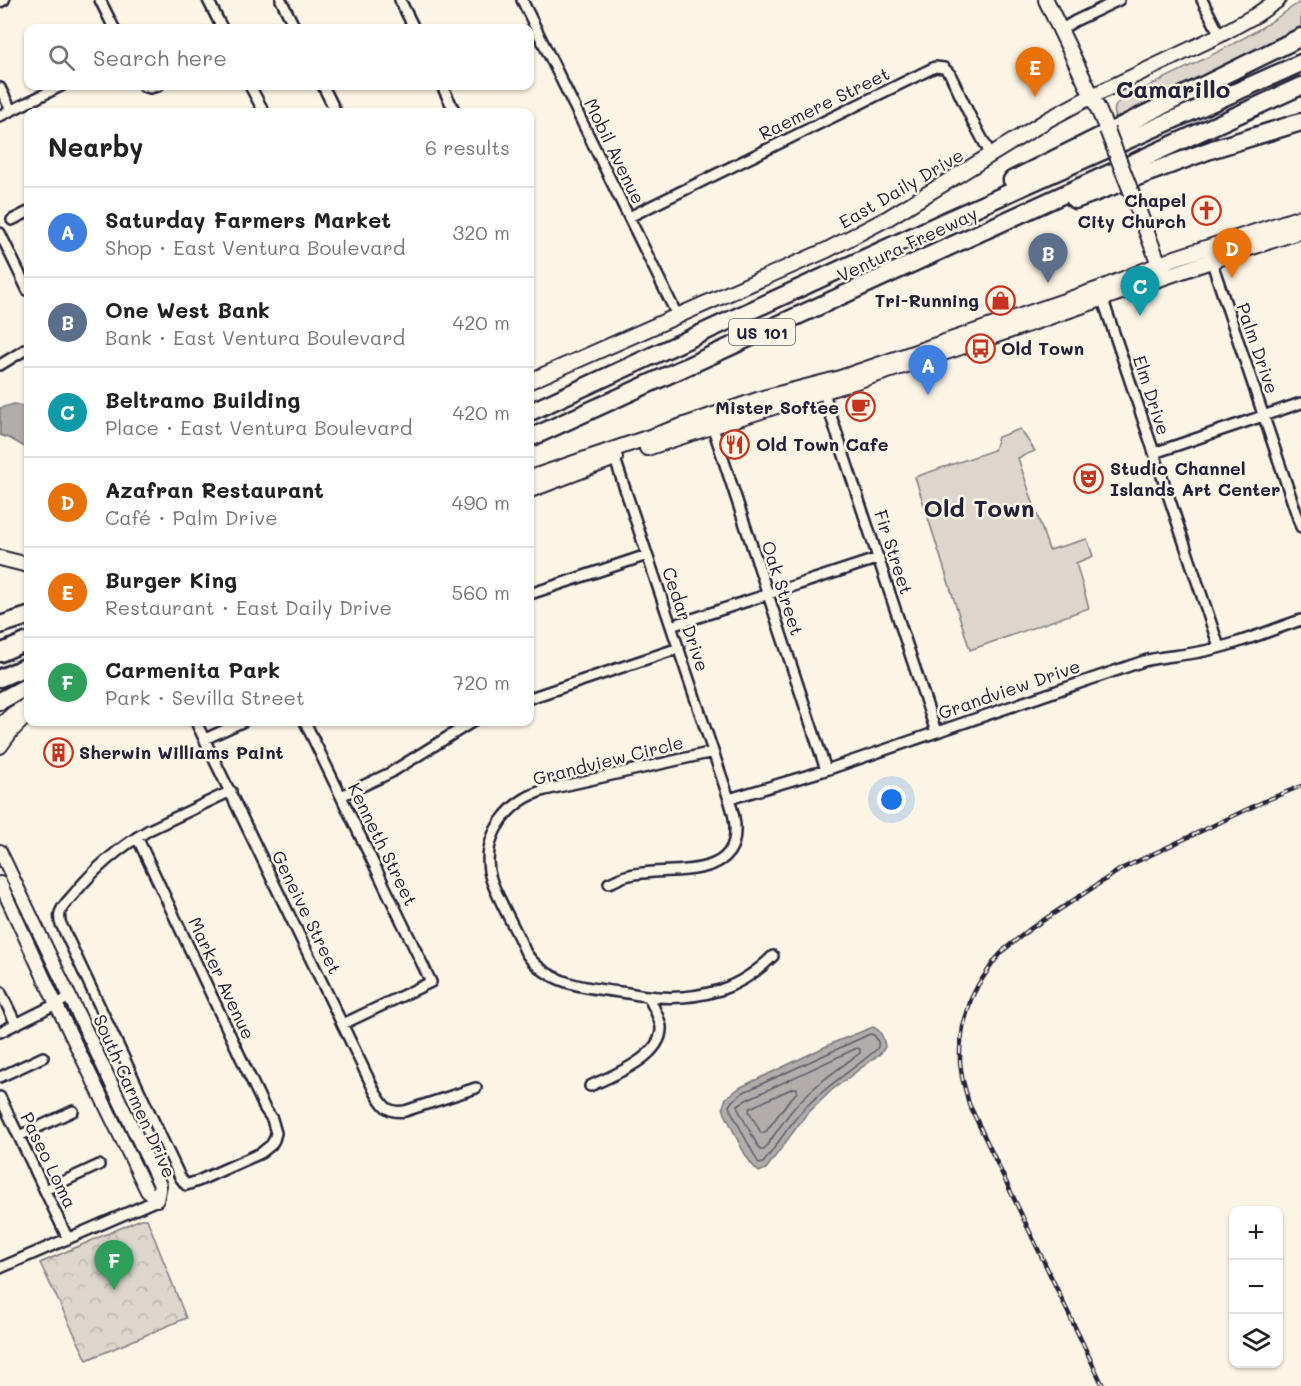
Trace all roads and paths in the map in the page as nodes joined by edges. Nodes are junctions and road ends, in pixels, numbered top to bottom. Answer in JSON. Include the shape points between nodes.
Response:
{"nodes":[{"id":1,"x":4,"y":0,"type":"edge"},
{"id":2,"x":100,"y":0,"type":"edge"},
{"id":3,"x":208,"y":0,"type":"edge"},
{"id":4,"x":281,"y":0,"type":"edge"},
{"id":5,"x":400,"y":0,"type":"edge"},
{"id":6,"x":522,"y":0,"type":"edge"},
{"id":7,"x":1046,"y":0,"type":"edge"},
{"id":8,"x":1119,"y":0,"type":"edge"},
{"id":9,"x":1202,"y":0,"type":"edge"},
{"id":10,"x":1278,"y":0,"type":"edge"},
{"id":11,"x":0,"y":2,"type":"edge"},
{"id":12,"x":112,"y":24,"type":"edge"},
{"id":13,"x":220,"y":24,"type":"edge"},
{"id":14,"x":293,"y":24,"type":"edge"},
{"id":15,"x":412,"y":24,"type":"edge"},
{"id":16,"x":534,"y":24,"type":"edge"},
{"id":17,"x":534,"y":24,"type":"edge"},
{"id":18,"x":1060,"y":30,"type":"junction"},
{"id":19,"x":1220,"y":35,"type":"junction"},
{"id":20,"x":1301,"y":37,"type":"edge"},
{"id":21,"x":1301,"y":63,"type":"edge"},
{"id":22,"x":1301,"y":86,"type":"edge"},
{"id":23,"x":0,"y":88,"type":"edge"},
{"id":24,"x":53,"y":90,"type":"edge"},
{"id":25,"x":252,"y":90,"type":"edge"},
{"id":26,"x":324,"y":90,"type":"edge"},
{"id":27,"x":444,"y":90,"type":"edge"},
{"id":28,"x":1092,"y":96,"type":"junction"},
{"id":29,"x":262,"y":108,"type":"edge"},
{"id":30,"x":334,"y":108,"type":"edge"},
{"id":31,"x":453,"y":108,"type":"edge"},
{"id":32,"x":11,"y":110,"type":"junction"},
{"id":33,"x":0,"y":116,"type":"edge"},
{"id":34,"x":1301,"y":122,"type":"edge"},
{"id":35,"x":991,"y":155,"type":"junction"},
{"id":36,"x":24,"y":214,"type":"edge"},
{"id":37,"x":629,"y":217,"type":"junction"},
{"id":38,"x":1301,"y":217,"type":"edge"},
{"id":39,"x":950,"y":219,"type":"junction"},
{"id":40,"x":12,"y":220,"type":"dead end"},
{"id":41,"x":994,"y":226,"type":"junction"},
{"id":42,"x":1301,"y":231,"type":"edge"},
{"id":43,"x":0,"y":233,"type":"edge"},
{"id":44,"x":1209,"y":254,"type":"junction"},
{"id":45,"x":1161,"y":271,"type":"junction"},
{"id":46,"x":24,"y":283,"type":"edge"},
{"id":47,"x":1101,"y":294,"type":"junction"},
{"id":48,"x":678,"y":317,"type":"junction"},
{"id":49,"x":24,"y":350,"type":"edge"},
{"id":50,"x":0,"y":365,"type":"edge"},
{"id":51,"x":534,"y":379,"type":"edge"},
{"id":52,"x":824,"y":387,"type":"junction"},
{"id":53,"x":1301,"y":403,"type":"edge"},
{"id":54,"x":534,"y":410,"type":"edge"},
{"id":55,"x":1263,"y":415,"type":"junction"},
{"id":56,"x":711,"y":421,"type":"junction"},
{"id":57,"x":534,"y":436,"type":"edge"},
{"id":58,"x":1154,"y":453,"type":"junction"},
{"id":59,"x":613,"y":454,"type":"junction"},
{"id":60,"x":534,"y":477,"type":"edge"},
{"id":61,"x":534,"y":488,"type":"edge"},
{"id":62,"x":1301,"y":527,"type":"edge"},
{"id":63,"x":647,"y":555,"type":"junction"},
{"id":64,"x":0,"y":558,"type":"edge"},
{"id":65,"x":879,"y":558,"type":"junction"},
{"id":66,"x":24,"y":564,"type":"edge"},
{"id":67,"x":534,"y":593,"type":"edge"},
{"id":68,"x":768,"y":594,"type":"junction"},
{"id":69,"x":24,"y":617,"type":"edge"},
{"id":70,"x":1301,"y":620,"type":"edge"},
{"id":71,"x":0,"y":625,"type":"edge"},
{"id":72,"x":671,"y":626,"type":"junction"},
{"id":73,"x":24,"y":643,"type":"edge"},
{"id":74,"x":1220,"y":647,"type":"junction"},
{"id":75,"x":679,"y":648,"type":"junction"},
{"id":76,"x":0,"y":653,"type":"edge"},
{"id":77,"x":24,"y":668,"type":"edge"},
{"id":78,"x":0,"y":678,"type":"edge"},
{"id":79,"x":24,"y":688,"type":"edge"},
{"id":80,"x":534,"y":697,"type":"edge"},
{"id":81,"x":0,"y":701,"type":"edge"},
{"id":82,"x":24,"y":708,"type":"edge"},
{"id":83,"x":24,"y":718,"type":"edge"},
{"id":84,"x":0,"y":726,"type":"edge"},
{"id":85,"x":198,"y":726,"type":"edge"},
{"id":86,"x":233,"y":726,"type":"edge"},
{"id":87,"x":307,"y":726,"type":"edge"},
{"id":88,"x":466,"y":726,"type":"edge"},
{"id":89,"x":936,"y":732,"type":"junction"},
{"id":90,"x":205,"y":739,"type":"junction"},
{"id":91,"x":0,"y":746,"type":"edge"},
{"id":92,"x":713,"y":752,"type":"junction"},
{"id":93,"x":826,"y":770,"type":"junction"},
{"id":94,"x":231,"y":791,"type":"junction"},
{"id":95,"x":341,"y":796,"type":"junction"},
{"id":96,"x":729,"y":799,"type":"junction"},
{"id":97,"x":137,"y":837,"type":"junction"},
{"id":98,"x":0,"y":851,"type":"edge"},
{"id":99,"x":0,"y":883,"type":"edge"},
{"id":100,"x":609,"y":883,"type":"dead end"},
{"id":101,"x":773,"y":956,"type":"dead end"},
{"id":102,"x":0,"y":991,"type":"edge"},
{"id":103,"x":648,"y":996,"type":"junction"},
{"id":104,"x":70,"y":997,"type":"junction"},
{"id":105,"x":56,"y":1004,"type":"junction"},
{"id":106,"x":16,"y":1023,"type":"junction"},
{"id":107,"x":343,"y":1024,"type":"junction"},
{"id":108,"x":0,"y":1032,"type":"edge"},
{"id":109,"x":43,"y":1057,"type":"dead end"},
{"id":110,"x":0,"y":1077,"type":"edge"},
{"id":111,"x":590,"y":1086,"type":"dead end"},
{"id":112,"x":476,"y":1088,"type":"dead end"},
{"id":113,"x":0,"y":1096,"type":"edge"},
{"id":114,"x":73,"y":1111,"type":"dead end"},
{"id":115,"x":19,"y":1136,"type":"junction"},
{"id":116,"x":99,"y":1165,"type":"dead end"},
{"id":117,"x":45,"y":1190,"type":"junction"},
{"id":118,"x":157,"y":1200,"type":"junction"},
{"id":119,"x":68,"y":1239,"type":"junction"},
{"id":120,"x":0,"y":1268,"type":"edge"}],
"edges":[{"from":1,"to":11,"type":"street"},
{"from":2,"to":12,"type":"street"},
{"from":3,"to":13,"type":"street"},
{"from":4,"to":14,"type":"street"},
{"from":5,"to":15,"type":"street"},
{"from":6,"to":17,"type":"street","name":"Mobil Avenue"},
{"from":7,"to":18,"type":"main road"},
{"from":8,"to":18,"type":"street"},
{"from":9,"to":19,"type":"street"},
{"from":10,"to":19,"type":"main road","name":"East Daily Drive"},
{"from":16,"to":37,"type":"street","name":"Mobil Avenue"},
{"from":18,"to":28,"type":"main road"},
{"from":19,"to":28,"type":"main road","name":"East Daily Drive"},
{"from":20,"to":39,"type":"highway","via":[[1006,183]]},
{"from":21,"to":39,"type":"highway","name":"Ventura Freeway","number":"US 101"},
{"from":22,"to":41,"type":"highway","name":"Ventura Freeway","number":"US 101"},
{"from":23,"to":32,"type":"street"},
{"from":24,"to":32,"type":"street"},
{"from":25,"to":29,"type":"street"},
{"from":26,"to":30,"type":"street"},
{"from":27,"to":31,"type":"street"},
{"from":28,"to":35,"type":"main road","name":"East Daily Drive"},
{"from":28,"to":45,"type":"main road","bridge":true},
{"from":32,"to":33,"type":"street"},
{"from":34,"to":41,"type":"highway"},
{"from":35,"to":37,"type":"street","name":"Raemere Street","via":[[951,74],[935,67]]},
{"from":35,"to":48,"type":"main road","name":"East Daily Drive","via":[[828,250]]},
{"from":36,"to":40,"type":"street"},
{"from":37,"to":48,"type":"street","name":"Mobil Avenue"},
{"from":38,"to":44,"type":"main road","via":[[1246,235]]},
{"from":39,"to":54,"type":"highway","name":"Ventura Freeway","number":"US 101"},
{"from":41,"to":57,"type":"highway","name":"Ventura Freeway","number":"US 101"},
{"from":42,"to":44,"type":"main road"},
{"from":43,"to":46,"type":"street"},
{"from":44,"to":45,"type":"main road"},
{"from":44,"to":55,"type":"street","name":"Palm Drive"},
{"from":45,"to":47,"type":"main road"},
{"from":47,"to":52,"type":"main road","via":[[969,345]]},
{"from":47,"to":58,"type":"street","name":"Elm Drive"},
{"from":48,"to":51,"type":"main road","name":"East Daily Drive"},
{"from":49,"to":50,"type":"street"},
{"from":52,"to":56,"type":"main road"},
{"from":52,"to":65,"type":"street","name":"Fir Street"},
{"from":53,"to":55,"type":"street"},
{"from":55,"to":58,"type":"street"},
{"from":55,"to":62,"type":"street","name":"Palm Drive"},
{"from":56,"to":59,"type":"main road"},
{"from":56,"to":68,"type":"street","name":"Oak Street"},
{"from":58,"to":74,"type":"street","name":"Elm Drive"},
{"from":59,"to":60,"type":"main road"},
{"from":59,"to":61,"type":"main road"},
{"from":59,"to":63,"type":"street","name":"Cedar Drive"},
{"from":63,"to":67,"type":"street"},
{"from":63,"to":72,"type":"street","name":"Cedar Drive"},
{"from":64,"to":66,"type":"main road"},
{"from":65,"to":68,"type":"street"},
{"from":65,"to":89,"type":"street","name":"Fir Street"},
{"from":68,"to":72,"type":"street"},
{"from":68,"to":93,"type":"street","name":"Oak Street"},
{"from":69,"to":71,"type":"highway"},
{"from":70,"to":74,"type":"street","name":"Grandview Drive"},
{"from":72,"to":75,"type":"street","name":"Cedar Drive"},
{"from":73,"to":76,"type":"highway"},
{"from":74,"to":89,"type":"street","name":"Grandview Drive","via":[[1144,661]]},
{"from":75,"to":80,"type":"street"},
{"from":75,"to":92,"type":"street","name":"Cedar Drive"},
{"from":77,"to":78,"type":"highway"},
{"from":79,"to":81,"type":"highway"},
{"from":82,"to":84,"type":"main road"},
{"from":83,"to":91,"type":"main road"},
{"from":85,"to":90,"type":"street","name":"Geneive Street"},
{"from":86,"to":90,"type":"street"},
{"from":87,"to":95,"type":"street","name":"Kenneth Street"},
{"from":88,"to":95,"type":"street","via":[[390,773]]},
{"from":89,"to":93,"type":"street","name":"Grandview Drive"},
{"from":90,"to":94,"type":"street","name":"Geneive Street"},
{"from":92,"to":96,"type":"street","name":"Cedar Drive"},
{"from":92,"to":103,"type":"street","name":"Grandview Circle","via":[[537,792],[511,808],[491,842],[489,865],[493,885],[526,953],[537,966],[578,986]]},
{"from":93,"to":96,"type":"street","name":"Grandview Drive"},
{"from":94,"to":97,"type":"street"},
{"from":94,"to":107,"type":"street","name":"Geneive Street"},
{"from":95,"to":107,"type":"street","name":"Kenneth Street","via":[[431,982]]},
{"from":96,"to":100,"type":"street","name":"Cedar Drive","via":[[736,830],[731,849],[723,859],[704,868],[627,875]]},
{"from":97,"to":97,"type":"street","name":"Marker Avenue","via":[[84,882],[59,916],[186,1185],[261,1153],[271,1145],[276,1133]]},
{"from":98,"to":104,"type":"street","name":"South Carmen Drive"},
{"from":99,"to":105,"type":"street","name":"South Carmen Drive"},
{"from":101,"to":103,"type":"street","name":"Grandview Circle","via":[[745,979],[720,990],[689,996]]},
{"from":102,"to":106,"type":"street"},
{"from":103,"to":111,"type":"street","via":[[661,1027],[656,1043],[638,1062]]},
{"from":104,"to":105,"type":"street"},
{"from":104,"to":118,"type":"street","name":"South Carmen Drive","via":[[160,1185]]},
{"from":105,"to":106,"type":"street"},
{"from":105,"to":118,"type":"street","name":"South Carmen Drive","via":[[147,1191]]},
{"from":106,"to":108,"type":"street"},
{"from":107,"to":112,"type":"street","name":"Geneive Street","via":[[375,1092],[384,1107],[392,1111],[405,1111]]},
{"from":109,"to":110,"type":"street"},
{"from":113,"to":115,"type":"street","name":"Paseo Loma"},
{"from":114,"to":115,"type":"street"},
{"from":115,"to":117,"type":"street","name":"Paseo Loma"},
{"from":116,"to":117,"type":"street"},
{"from":117,"to":119,"type":"street","name":"Paseo Loma"},
{"from":118,"to":119,"type":"street"},
{"from":119,"to":120,"type":"street"}]}
